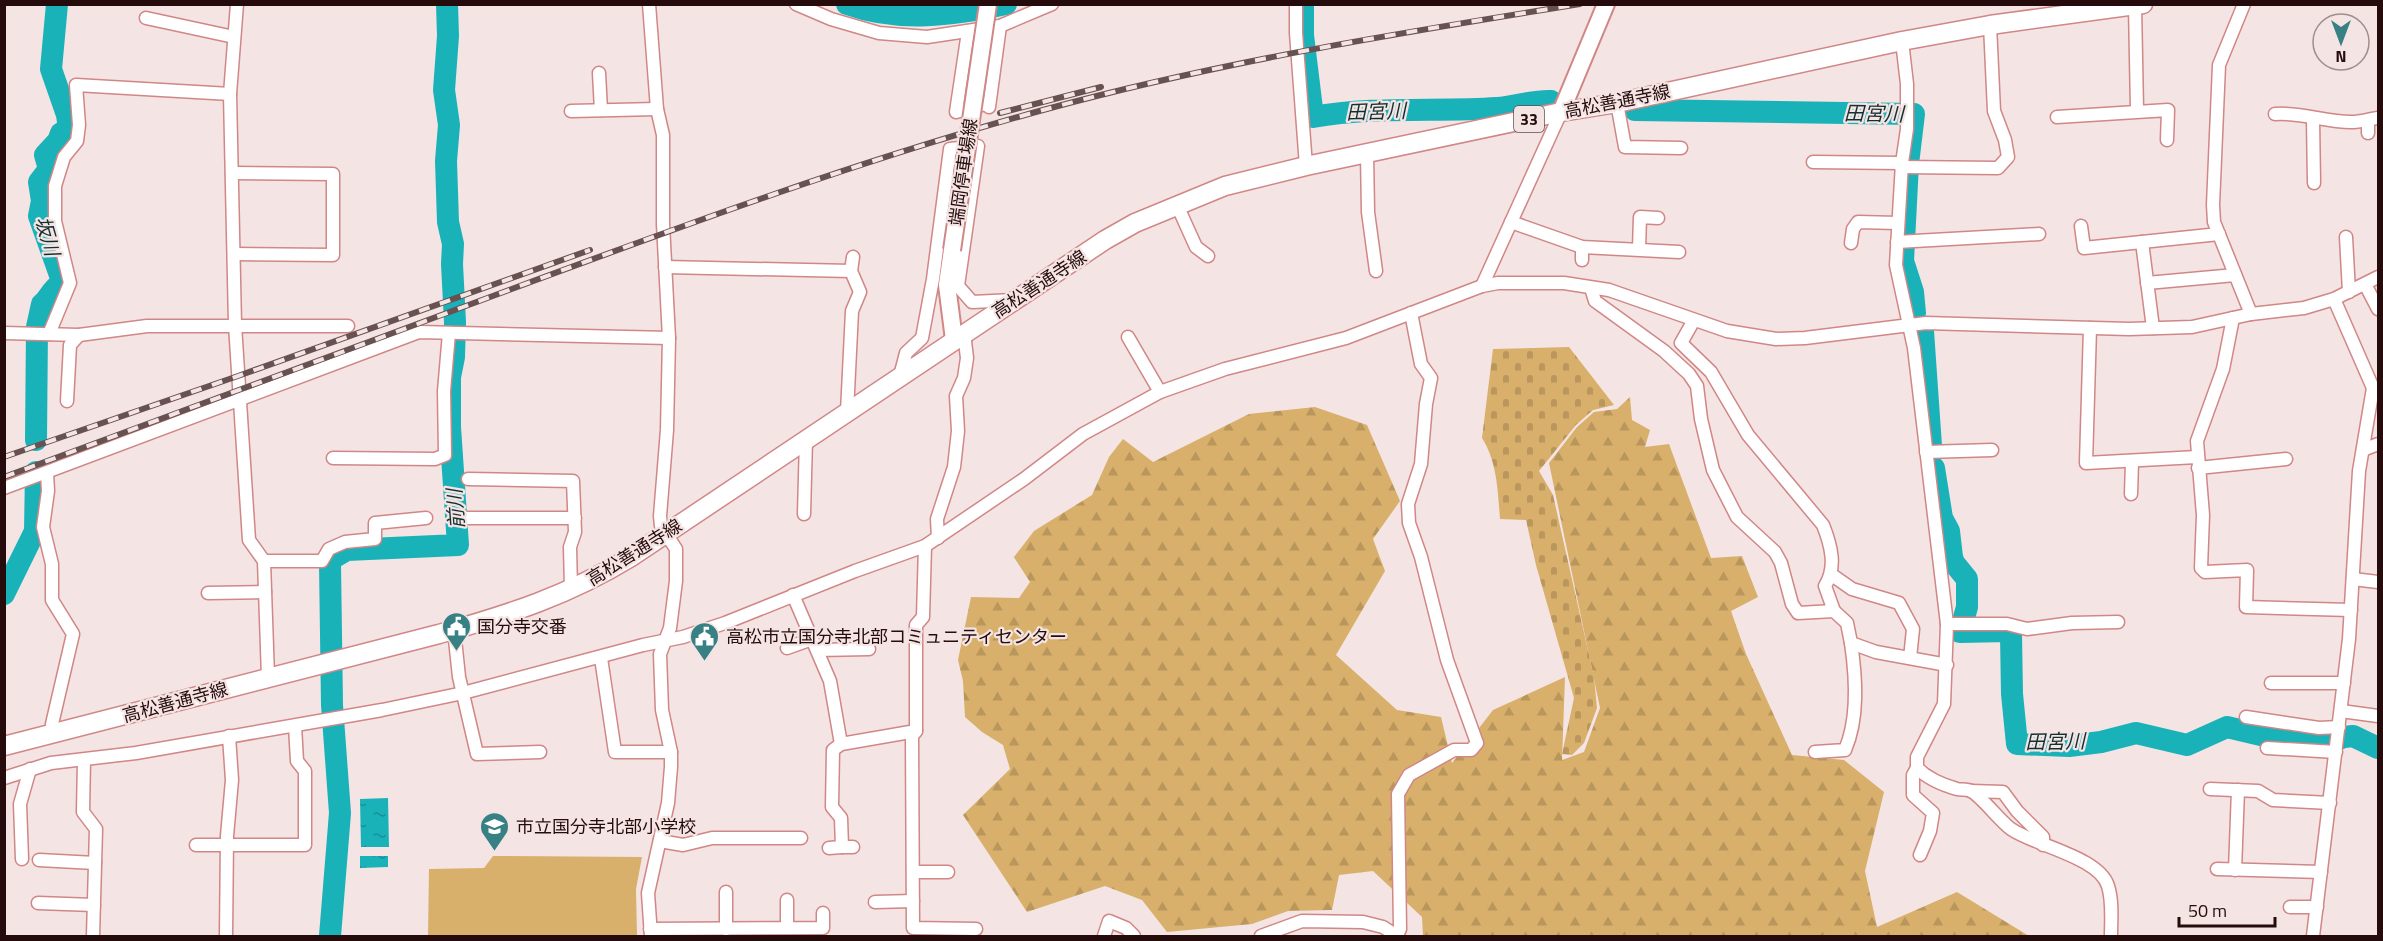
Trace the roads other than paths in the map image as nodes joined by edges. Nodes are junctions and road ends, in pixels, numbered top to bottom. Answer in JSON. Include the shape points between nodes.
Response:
{"nodes":[{"id":1,"x":237,"y":4,"type":"edge"},
{"id":2,"x":649,"y":4,"type":"edge"},
{"id":3,"x":796,"y":4,"type":"edge"},
{"id":4,"x":988,"y":4,"type":"edge"},
{"id":5,"x":1052,"y":4,"type":"edge"},
{"id":6,"x":1296,"y":4,"type":"edge"},
{"id":7,"x":1606,"y":4,"type":"edge"},
{"id":8,"x":2244,"y":4,"type":"edge"},
{"id":9,"x":2139,"y":5,"type":"edge"},
{"id":10,"x":146,"y":18,"type":"dead end"},
{"id":11,"x":1990,"y":25,"type":"junction"},
{"id":12,"x":1000,"y":26,"type":"junction"},
{"id":13,"x":968,"y":32,"type":"junction"},
{"id":14,"x":234,"y":37,"type":"junction"},
{"id":15,"x":1902,"y":41,"type":"junction"},
{"id":16,"x":599,"y":73,"type":"dead end"},
{"id":17,"x":230,"y":94,"type":"junction"},
{"id":18,"x":1617,"y":103,"type":"junction"},
{"id":19,"x":657,"y":109,"type":"junction"},
{"id":20,"x":601,"y":110,"type":"junction"},
{"id":21,"x":2137,"y":110,"type":"junction"},
{"id":22,"x":571,"y":111,"type":"dead end"},
{"id":23,"x":1561,"y":112,"type":"junction"},
{"id":24,"x":2275,"y":114,"type":"dead end"},
{"id":25,"x":2057,"y":117,"type":"dead end"},
{"id":26,"x":2313,"y":119,"type":"junction"},
{"id":27,"x":2372,"y":124,"type":"edge"},
{"id":28,"x":2167,"y":140,"type":"dead end"},
{"id":29,"x":1682,"y":148,"type":"dead end"},
{"id":30,"x":1367,"y":153,"type":"junction"},
{"id":31,"x":1813,"y":162,"type":"dead end"},
{"id":32,"x":1306,"y":166,"type":"junction"},
{"id":33,"x":1905,"y":166,"type":"junction"},
{"id":34,"x":232,"y":173,"type":"junction"},
{"id":35,"x":2314,"y":183,"type":"dead end"},
{"id":36,"x":1177,"y":205,"type":"junction"},
{"id":37,"x":1658,"y":218,"type":"dead end"},
{"id":38,"x":1511,"y":222,"type":"junction"},
{"id":39,"x":1898,"y":223,"type":"junction"},
{"id":40,"x":2081,"y":226,"type":"dead end"},
{"id":41,"x":2039,"y":234,"type":"dead end"},
{"id":42,"x":2219,"y":234,"type":"junction"},
{"id":43,"x":2346,"y":237,"type":"dead end"},
{"id":44,"x":1897,"y":242,"type":"junction"},
{"id":45,"x":2142,"y":242,"type":"junction"},
{"id":46,"x":1851,"y":243,"type":"dead end"},
{"id":47,"x":1582,"y":247,"type":"junction"},
{"id":48,"x":1639,"y":249,"type":"junction"},
{"id":49,"x":1679,"y":252,"type":"dead end"},
{"id":50,"x":234,"y":254,"type":"junction"},
{"id":51,"x":1208,"y":256,"type":"dead end"},
{"id":52,"x":853,"y":257,"type":"dead end"},
{"id":53,"x":1582,"y":260,"type":"dead end"},
{"id":54,"x":665,"y":267,"type":"junction"},
{"id":55,"x":851,"y":271,"type":"junction"},
{"id":56,"x":1376,"y":271,"type":"dead end"},
{"id":57,"x":2235,"y":275,"type":"junction"},
{"id":58,"x":2379,"y":277,"type":"edge"},
{"id":59,"x":2147,"y":283,"type":"junction"},
{"id":60,"x":2365,"y":284,"type":"junction"},
{"id":61,"x":1482,"y":286,"type":"junction"},
{"id":62,"x":1591,"y":288,"type":"junction"},
{"id":63,"x":2349,"y":292,"type":"junction"},
{"id":64,"x":2334,"y":299,"type":"junction"},
{"id":65,"x":1014,"y":300,"type":"junction"},
{"id":66,"x":2379,"y":309,"type":"edge"},
{"id":67,"x":1411,"y":313,"type":"junction"},
{"id":68,"x":2251,"y":314,"type":"junction"},
{"id":69,"x":2233,"y":318,"type":"junction"},
{"id":70,"x":1694,"y":320,"type":"junction"},
{"id":71,"x":1910,"y":324,"type":"junction"},
{"id":72,"x":235,"y":325,"type":"junction"},
{"id":73,"x":348,"y":326,"type":"dead end"},
{"id":74,"x":2090,"y":328,"type":"junction"},
{"id":75,"x":2153,"y":328,"type":"junction"},
{"id":76,"x":4,"y":333,"type":"edge"},
{"id":77,"x":449,"y":333,"type":"junction"},
{"id":78,"x":42,"y":334,"type":"junction"},
{"id":79,"x":79,"y":335,"type":"junction"},
{"id":80,"x":959,"y":337,"type":"junction"},
{"id":81,"x":1128,"y":337,"type":"dead end"},
{"id":82,"x":669,"y":338,"type":"junction"},
{"id":83,"x":900,"y":376,"type":"junction"},
{"id":84,"x":2376,"y":387,"type":"edge"},
{"id":85,"x":1160,"y":392,"type":"junction"},
{"id":86,"x":241,"y":400,"type":"junction"},
{"id":87,"x":67,"y":402,"type":"dead end"},
{"id":88,"x":847,"y":412,"type":"junction"},
{"id":89,"x":806,"y":439,"type":"junction"},
{"id":90,"x":2379,"y":444,"type":"edge"},
{"id":91,"x":1992,"y":450,"type":"dead end"},
{"id":92,"x":2363,"y":450,"type":"junction"},
{"id":93,"x":1926,"y":452,"type":"junction"},
{"id":94,"x":333,"y":458,"type":"dead end"},
{"id":95,"x":2286,"y":459,"type":"dead end"},
{"id":96,"x":2132,"y":462,"type":"junction"},
{"id":97,"x":2198,"y":463,"type":"junction"},
{"id":98,"x":47,"y":473,"type":"junction"},
{"id":99,"x":468,"y":479,"type":"dead end"},
{"id":100,"x":4,"y":488,"type":"edge"},
{"id":101,"x":2131,"y":494,"type":"dead end"},
{"id":102,"x":804,"y":514,"type":"dead end"},
{"id":103,"x":426,"y":518,"type":"dead end"},
{"id":104,"x":461,"y":518,"type":"dead end"},
{"id":105,"x":575,"y":518,"type":"junction"},
{"id":106,"x":666,"y":533,"type":"junction"},
{"id":107,"x":938,"y":537,"type":"junction"},
{"id":108,"x":925,"y":546,"type":"junction"},
{"id":109,"x":264,"y":561,"type":"junction"},
{"id":110,"x":1833,"y":575,"type":"junction"},
{"id":111,"x":2353,"y":579,"type":"junction"},
{"id":112,"x":2379,"y":582,"type":"edge"},
{"id":113,"x":571,"y":590,"type":"junction"},
{"id":114,"x":265,"y":592,"type":"junction"},
{"id":115,"x":208,"y":593,"type":"dead end"},
{"id":116,"x":793,"y":595,"type":"junction"},
{"id":117,"x":2351,"y":610,"type":"junction"},
{"id":118,"x":1834,"y":611,"type":"junction"},
{"id":119,"x":2118,"y":622,"type":"dead end"},
{"id":120,"x":1956,"y":625,"type":"junction"},
{"id":121,"x":454,"y":630,"type":"junction"},
{"id":122,"x":665,"y":641,"type":"junction"},
{"id":123,"x":1851,"y":643,"type":"junction"},
{"id":124,"x":814,"y":644,"type":"junction"},
{"id":125,"x":787,"y":648,"type":"dead end"},
{"id":126,"x":869,"y":649,"type":"dead end"},
{"id":127,"x":601,"y":658,"type":"junction"},
{"id":128,"x":1910,"y":658,"type":"junction"},
{"id":129,"x":1947,"y":666,"type":"junction"},
{"id":130,"x":268,"y":677,"type":"junction"},
{"id":131,"x":2271,"y":683,"type":"dead end"},
{"id":132,"x":2344,"y":683,"type":"junction"},
{"id":133,"x":463,"y":693,"type":"junction"},
{"id":134,"x":2341,"y":711,"type":"junction"},
{"id":135,"x":2379,"y":716,"type":"edge"},
{"id":136,"x":2246,"y":717,"type":"dead end"},
{"id":137,"x":295,"y":726,"type":"junction"},
{"id":138,"x":916,"y":731,"type":"junction"},
{"id":139,"x":54,"y":734,"type":"junction"},
{"id":140,"x":229,"y":736,"type":"junction"},
{"id":141,"x":2338,"y":738,"type":"junction"},
{"id":142,"x":841,"y":744,"type":"junction"},
{"id":143,"x":5,"y":746,"type":"edge"},
{"id":144,"x":2268,"y":748,"type":"dead end"},
{"id":145,"x":540,"y":752,"type":"dead end"},
{"id":146,"x":671,"y":752,"type":"junction"},
{"id":147,"x":1815,"y":752,"type":"dead end"},
{"id":148,"x":84,"y":760,"type":"junction"},
{"id":149,"x":1917,"y":768,"type":"junction"},
{"id":150,"x":30,"y":769,"type":"junction"},
{"id":151,"x":4,"y":778,"type":"edge"},
{"id":152,"x":2210,"y":789,"type":"dead end"},
{"id":153,"x":2238,"y":790,"type":"junction"},
{"id":154,"x":1971,"y":791,"type":"junction"},
{"id":155,"x":2330,"y":802,"type":"junction"},
{"id":156,"x":801,"y":838,"type":"dead end"},
{"id":157,"x":660,"y":841,"type":"junction"},
{"id":158,"x":196,"y":845,"type":"dead end"},
{"id":159,"x":2043,"y":845,"type":"junction"},
{"id":160,"x":227,"y":846,"type":"junction"},
{"id":161,"x":829,"y":848,"type":"dead end"},
{"id":162,"x":1920,"y":855,"type":"dead end"},
{"id":163,"x":22,"y":859,"type":"dead end"},
{"id":164,"x":39,"y":860,"type":"dead end"},
{"id":165,"x":95,"y":863,"type":"junction"},
{"id":166,"x":2217,"y":869,"type":"dead end"},
{"id":167,"x":2235,"y":870,"type":"junction"},
{"id":168,"x":913,"y":872,"type":"junction"},
{"id":169,"x":948,"y":873,"type":"dead end"},
{"id":170,"x":2321,"y":873,"type":"junction"},
{"id":171,"x":726,"y":892,"type":"dead end"},
{"id":172,"x":787,"y":900,"type":"dead end"},
{"id":173,"x":913,"y":901,"type":"junction"},
{"id":174,"x":875,"y":902,"type":"dead end"},
{"id":175,"x":38,"y":903,"type":"dead end"},
{"id":176,"x":94,"y":905,"type":"junction"},
{"id":177,"x":2290,"y":907,"type":"dead end"},
{"id":178,"x":2317,"y":907,"type":"junction"},
{"id":179,"x":823,"y":913,"type":"dead end"},
{"id":180,"x":787,"y":928,"type":"junction"},
{"id":181,"x":726,"y":929,"type":"junction"},
{"id":182,"x":976,"y":929,"type":"dead end"},
{"id":183,"x":650,"y":933,"type":"edge"},
{"id":184,"x":93,"y":936,"type":"edge"},
{"id":185,"x":226,"y":936,"type":"edge"},
{"id":186,"x":1104,"y":936,"type":"edge"},
{"id":187,"x":1134,"y":936,"type":"edge"},
{"id":188,"x":1261,"y":936,"type":"edge"},
{"id":189,"x":1397,"y":936,"type":"edge"},
{"id":190,"x":2111,"y":936,"type":"edge"},
{"id":191,"x":2313,"y":936,"type":"edge"}],
"edges":[{"from":1,"to":14,"type":"street"},
{"from":2,"to":19,"type":"street"},
{"from":3,"to":13,"type":"street","via":[[831,20],[879,33],[927,37]]},
{"from":4,"to":80,"type":"main road","name":"端岡停車場線","bridge":true,"via":[[947,285]]},
{"from":5,"to":12,"type":"street"},
{"from":6,"to":32,"type":"street"},
{"from":7,"to":23,"type":"main road"},
{"from":8,"to":42,"type":"street","via":[[2219,65],[2213,205]]},
{"from":9,"to":11,"type":"main road","name":"高松善通寺線","number":"33"},
{"from":9,"to":21,"type":"street"},
{"from":10,"to":14,"type":"street"},
{"from":11,"to":15,"type":"main road","name":"高松善通寺線","number":"33"},
{"from":11,"to":33,"type":"street","via":[[1994,111],[2008,157],[1998,168]]},
{"from":12,"to":13,"type":"street"},
{"from":12,"to":13,"type":"street","via":[[989,105],[956,112]]},
{"from":14,"to":17,"type":"street"},
{"from":15,"to":18,"type":"main road","name":"高松善通寺線","number":"33"},
{"from":15,"to":33,"type":"street","via":[[1907,113]]},
{"from":16,"to":20,"type":"street"},
{"from":17,"to":34,"type":"street"},
{"from":17,"to":78,"type":"street","via":[[76,85],[77,141],[64,157],[55,186],[56,221],[70,283]]},
{"from":18,"to":23,"type":"main road","name":"高松善通寺線","number":"33"},
{"from":18,"to":29,"type":"street","via":[[1625,147]]},
{"from":19,"to":20,"type":"street"},
{"from":19,"to":54,"type":"street","via":[[663,135]]},
{"from":20,"to":22,"type":"street"},
{"from":21,"to":25,"type":"street"},
{"from":21,"to":28,"type":"street","via":[[2168,110]]},
{"from":23,"to":30,"type":"main road","name":"高松善通寺線","number":"33"},
{"from":23,"to":38,"type":"street"},
{"from":24,"to":26,"type":"street","via":[[2294,113]]},
{"from":26,"to":27,"type":"street"},
{"from":26,"to":35,"type":"street"},
{"from":30,"to":32,"type":"main road","name":"高松善通寺線","number":"33"},
{"from":30,"to":56,"type":"street","via":[[1368,212]]},
{"from":31,"to":33,"type":"street"},
{"from":32,"to":36,"type":"main road","name":"高松善通寺線","number":"33","via":[[1225,186]]},
{"from":33,"to":39,"type":"street"},
{"from":34,"to":50,"type":"street"},
{"from":34,"to":50,"type":"street","via":[[333,174],[333,255]]},
{"from":36,"to":51,"type":"street","via":[[1196,247]]},
{"from":36,"to":65,"type":"main road","name":"高松善通寺線","number":"33","via":[[1135,223]]},
{"from":37,"to":48,"type":"street","via":[[1640,217]]},
{"from":38,"to":47,"type":"street"},
{"from":38,"to":61,"type":"street"},
{"from":39,"to":44,"type":"street"},
{"from":39,"to":46,"type":"street","via":[[1858,222]]},
{"from":40,"to":45,"type":"street","via":[[2084,248]]},
{"from":41,"to":44,"type":"street"},
{"from":42,"to":45,"type":"street"},
{"from":42,"to":57,"type":"street"},
{"from":43,"to":63,"type":"street"},
{"from":44,"to":71,"type":"street","via":[[1896,265]]},
{"from":45,"to":59,"type":"street"},
{"from":47,"to":48,"type":"street"},
{"from":47,"to":53,"type":"street"},
{"from":48,"to":49,"type":"street"},
{"from":50,"to":72,"type":"street"},
{"from":52,"to":55,"type":"street"},
{"from":54,"to":55,"type":"street"},
{"from":54,"to":82,"type":"street"},
{"from":55,"to":88,"type":"street","via":[[860,292],[852,311]]},
{"from":57,"to":59,"type":"street"},
{"from":57,"to":68,"type":"street"},
{"from":58,"to":60,"type":"street"},
{"from":59,"to":75,"type":"street"},
{"from":60,"to":63,"type":"street"},
{"from":60,"to":66,"type":"street"},
{"from":61,"to":62,"type":"street","via":[[1564,283]]},
{"from":61,"to":67,"type":"street"},
{"from":62,"to":70,"type":"street","via":[[1609,290]]},
{"from":62,"to":118,"type":"street","via":[[1595,301],[1664,351],[1697,386],[1713,470],[1737,517],[1775,552],[1798,613]]},
{"from":63,"to":64,"type":"street"},
{"from":64,"to":68,"type":"street","via":[[2304,309]]},
{"from":64,"to":84,"type":"street"},
{"from":65,"to":80,"type":"main road","name":"高松善通寺線","number":"33"},
{"from":65,"to":83,"type":"street","via":[[972,302],[958,286],[978,146],[950,148],[922,338],[906,353]]},
{"from":67,"to":85,"type":"street","via":[[1346,338],[1225,369]]},
{"from":67,"to":189,"type":"street","via":[[1421,364],[1431,378],[1420,464],[1408,504],[1409,523],[1447,660],[1477,743],[1471,750],[1454,750],[1409,775],[1398,794]]},
{"from":68,"to":69,"type":"street"},
{"from":69,"to":75,"type":"street","via":[[2192,327]]},
{"from":69,"to":97,"type":"street","via":[[2223,369],[2197,441]]},
{"from":70,"to":71,"type":"street","via":[[1776,339]]},
{"from":70,"to":110,"type":"street","via":[[1681,343],[1711,372],[1748,435],[1823,525],[1830,543]]},
{"from":71,"to":74,"type":"street"},
{"from":71,"to":93,"type":"street"},
{"from":72,"to":73,"type":"street"},
{"from":72,"to":79,"type":"street","via":[[147,326]]},
{"from":72,"to":86,"type":"street"},
{"from":74,"to":75,"type":"street"},
{"from":74,"to":96,"type":"street","via":[[2086,463]]},
{"from":76,"to":78,"type":"street"},
{"from":77,"to":82,"type":"street"},
{"from":77,"to":86,"type":"street","via":[[419,332]]},
{"from":77,"to":94,"type":"street","via":[[444,391],[445,455],[435,459]]},
{"from":78,"to":79,"type":"street"},
{"from":79,"to":87,"type":"street","via":[[70,345]]},
{"from":80,"to":83,"type":"main road","name":"高松善通寺線","number":"33"},
{"from":80,"to":107,"type":"street","via":[[967,358],[956,396],[954,467],[937,519]]},
{"from":81,"to":85,"type":"street"},
{"from":82,"to":106,"type":"street","via":[[660,516]]},
{"from":83,"to":88,"type":"main road","name":"高松善通寺線","number":"33"},
{"from":84,"to":92,"type":"street"},
{"from":85,"to":107,"type":"street","via":[[1083,434]]},
{"from":86,"to":98,"type":"street"},
{"from":86,"to":109,"type":"street","via":[[249,540]]},
{"from":88,"to":89,"type":"main road","name":"高松善通寺線","number":"33"},
{"from":89,"to":102,"type":"street"},
{"from":89,"to":106,"type":"main road","name":"高松善通寺線","number":"33"},
{"from":90,"to":92,"type":"street"},
{"from":91,"to":93,"type":"street"},
{"from":92,"to":111,"type":"street"},
{"from":93,"to":120,"type":"street"},
{"from":95,"to":97,"type":"street"},
{"from":96,"to":97,"type":"street"},
{"from":96,"to":101,"type":"street"},
{"from":97,"to":117,"type":"street","via":[[2203,515],[2201,568],[2205,573],[2247,570],[2246,607]]},
{"from":98,"to":100,"type":"street"},
{"from":98,"to":139,"type":"street","via":[[43,527],[52,564],[52,600],[73,634],[52,724]]},
{"from":99,"to":105,"type":"street","via":[[573,481]]},
{"from":103,"to":109,"type":"street","via":[[375,523],[375,539],[345,542],[329,549],[322,561]]},
{"from":104,"to":105,"type":"street"},
{"from":105,"to":113,"type":"street","via":[[570,547]]},
{"from":106,"to":113,"type":"main road","name":"高松善通寺線","number":"33"},
{"from":106,"to":122,"type":"street","via":[[676,549],[676,563],[670,628]]},
{"from":107,"to":108,"type":"street"},
{"from":108,"to":116,"type":"street"},
{"from":108,"to":138,"type":"street","via":[[923,617],[916,625]]},
{"from":109,"to":114,"type":"street"},
{"from":110,"to":118,"type":"street","via":[[1826,586]]},
{"from":110,"to":128,"type":"street","via":[[1852,590],[1899,603],[1913,629]]},
{"from":111,"to":112,"type":"street"},
{"from":111,"to":117,"type":"street"},
{"from":113,"to":121,"type":"main road","name":"高松善通寺線","number":"33","via":[[508,615]]},
{"from":114,"to":115,"type":"street"},
{"from":114,"to":130,"type":"street"},
{"from":116,"to":122,"type":"street","via":[[725,623]]},
{"from":116,"to":124,"type":"street"},
{"from":117,"to":132,"type":"street"},
{"from":118,"to":123,"type":"street","via":[[1847,623]]},
{"from":119,"to":120,"type":"street","via":[[2027,629],[2007,624]]},
{"from":120,"to":129,"type":"street"},
{"from":121,"to":130,"type":"main road","name":"高松善通寺線","number":"33"},
{"from":121,"to":133,"type":"street"},
{"from":122,"to":127,"type":"street"},
{"from":122,"to":146,"type":"street","via":[[660,654],[660,684]]},
{"from":123,"to":128,"type":"street"},
{"from":123,"to":147,"type":"street","via":[[1855,674],[1852,734],[1845,750]]},
{"from":124,"to":125,"type":"street"},
{"from":124,"to":126,"type":"street"},
{"from":124,"to":142,"type":"street","via":[[830,681]]},
{"from":127,"to":133,"type":"street"},
{"from":127,"to":146,"type":"street","via":[[615,752]]},
{"from":128,"to":129,"type":"street"},
{"from":129,"to":149,"type":"street","via":[[1944,704],[1917,758]]},
{"from":130,"to":139,"type":"main road","name":"高松善通寺線","number":"33"},
{"from":131,"to":132,"type":"street"},
{"from":132,"to":134,"type":"street"},
{"from":133,"to":137,"type":"street"},
{"from":133,"to":145,"type":"street","via":[[477,754]]},
{"from":134,"to":135,"type":"street"},
{"from":134,"to":141,"type":"street"},
{"from":136,"to":141,"type":"street","via":[[2319,728]]},
{"from":137,"to":140,"type":"street"},
{"from":137,"to":160,"type":"street","via":[[297,761],[305,771],[305,845]]},
{"from":138,"to":142,"type":"street"},
{"from":138,"to":168,"type":"street","via":[[912,736]]},
{"from":139,"to":143,"type":"main road","name":"高松善通寺線","number":"33"},
{"from":140,"to":148,"type":"street"},
{"from":140,"to":160,"type":"street","via":[[232,780]]},
{"from":141,"to":144,"type":"street"},
{"from":141,"to":155,"type":"street"},
{"from":142,"to":161,"type":"street","via":[[833,750],[832,807],[841,818],[848,848]]},
{"from":146,"to":157,"type":"street","via":[[668,803]]},
{"from":148,"to":150,"type":"street"},
{"from":148,"to":165,"type":"street","via":[[83,812],[96,829]]},
{"from":149,"to":154,"type":"street","via":[[1934,781]]},
{"from":149,"to":162,"type":"street","via":[[1913,795],[1933,813]]},
{"from":150,"to":151,"type":"street"},
{"from":150,"to":163,"type":"street","via":[[20,804]]},
{"from":152,"to":153,"type":"street"},
{"from":153,"to":155,"type":"street","via":[[2258,791],[2273,800]]},
{"from":153,"to":167,"type":"street"},
{"from":154,"to":159,"type":"street","via":[[2012,829]]},
{"from":154,"to":159,"type":"street","via":[[2002,792],[2043,837]]},
{"from":155,"to":170,"type":"street"},
{"from":156,"to":157,"type":"street","via":[[712,838],[683,845]]},
{"from":157,"to":183,"type":"street","via":[[648,893]]},
{"from":158,"to":160,"type":"street"},
{"from":159,"to":190,"type":"street","via":[[2099,871],[2108,884]]},
{"from":160,"to":185,"type":"street"},
{"from":164,"to":165,"type":"street"},
{"from":165,"to":176,"type":"street"},
{"from":166,"to":167,"type":"street"},
{"from":167,"to":170,"type":"street"},
{"from":168,"to":169,"type":"street"},
{"from":168,"to":173,"type":"street"},
{"from":170,"to":178,"type":"street"},
{"from":171,"to":181,"type":"street"},
{"from":172,"to":180,"type":"street"},
{"from":173,"to":174,"type":"street"},
{"from":173,"to":182,"type":"street","via":[[913,928]]},
{"from":175,"to":176,"type":"street"},
{"from":176,"to":184,"type":"street"},
{"from":177,"to":178,"type":"street"},
{"from":178,"to":191,"type":"street"},
{"from":179,"to":180,"type":"street","via":[[823,928]]},
{"from":180,"to":181,"type":"street"},
{"from":181,"to":183,"type":"street"},
{"from":186,"to":187,"type":"street","via":[[1109,921]]},
{"from":188,"to":189,"type":"street","via":[[1302,921],[1362,922],[1383,927]]}]}
